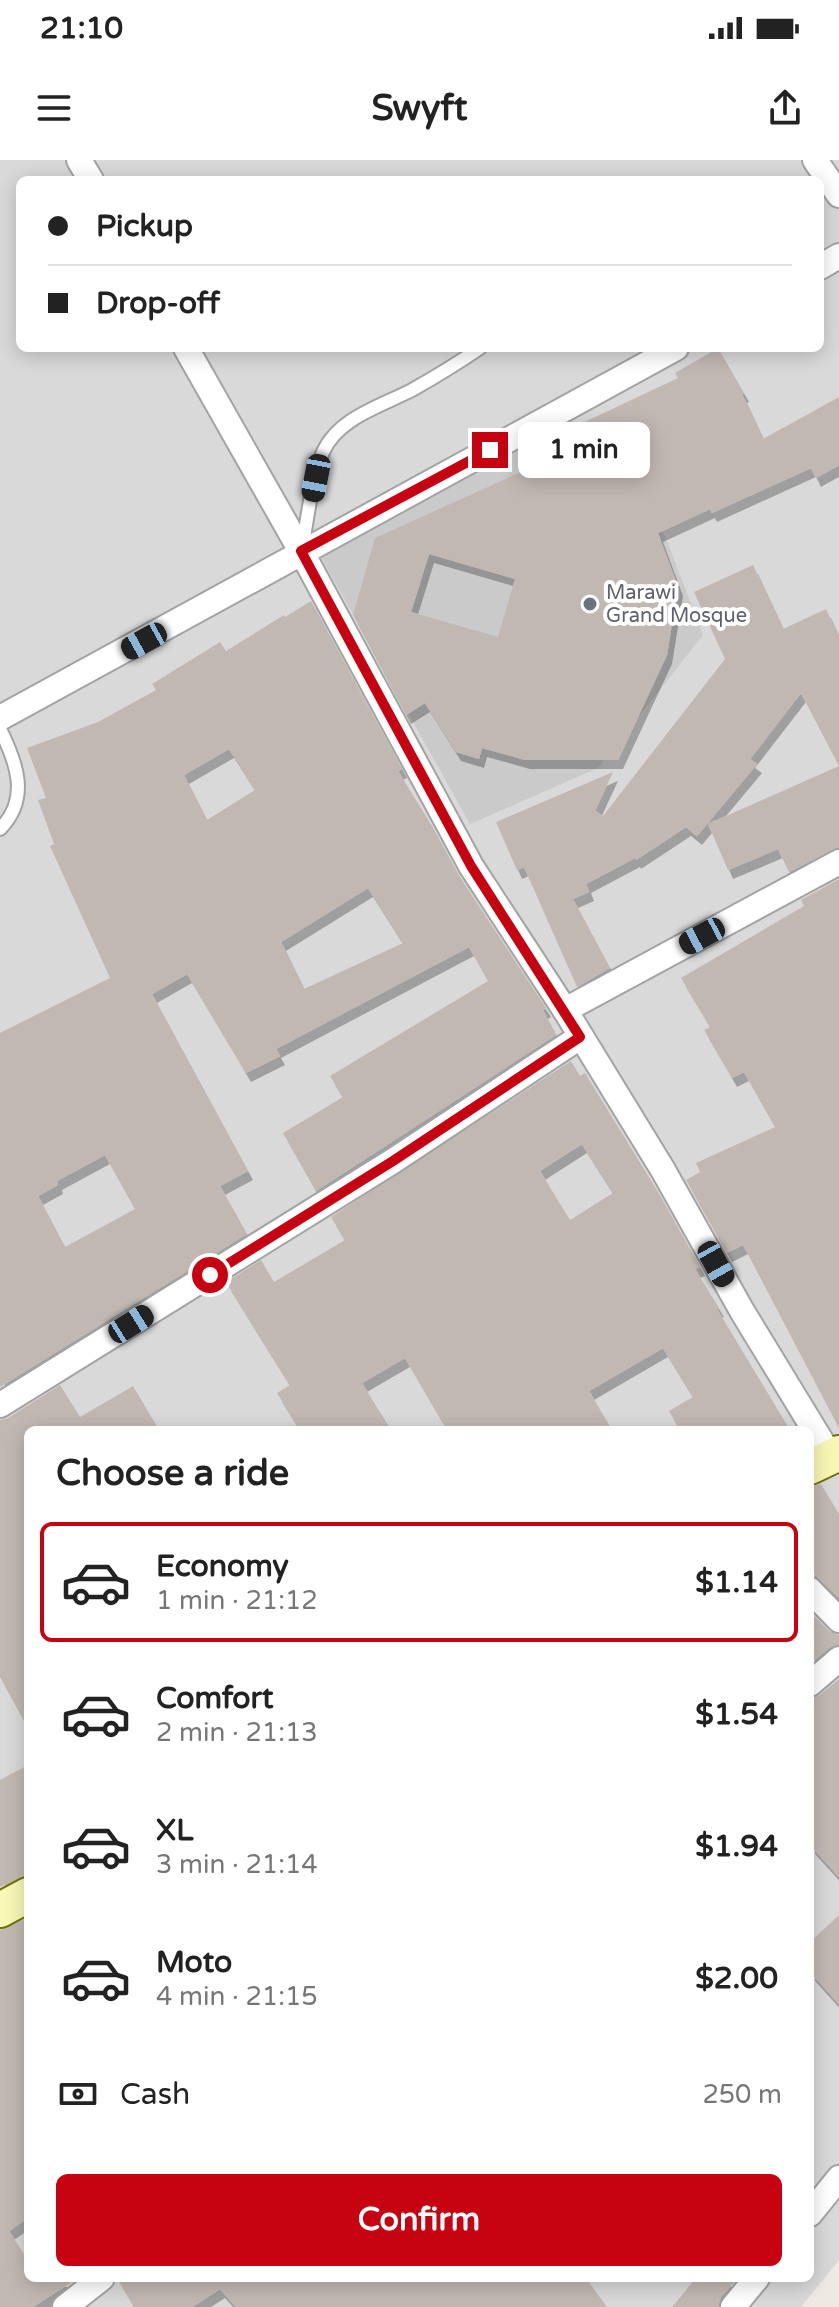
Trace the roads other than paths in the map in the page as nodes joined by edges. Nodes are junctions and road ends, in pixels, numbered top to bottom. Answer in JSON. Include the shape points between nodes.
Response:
{"nodes":[{"id":1,"x":815,"y":160,"type":"edge"},
{"id":2,"x":839,"y":195,"type":"edge"},
{"id":3,"x":188,"y":352,"type":"edge"},
{"id":4,"x":473,"y":352,"type":"edge"},
{"id":5,"x":669,"y":352,"type":"edge"},
{"id":6,"x":301,"y":551,"type":"junction"},
{"id":7,"x":0,"y":718,"type":"edge"},
{"id":8,"x":0,"y":729,"type":"edge"},
{"id":9,"x":0,"y":829,"type":"edge"},
{"id":10,"x":839,"y":862,"type":"edge"},
{"id":11,"x":565,"y":1010,"type":"junction"},
{"id":12,"x":580,"y":1037,"type":"junction"},
{"id":13,"x":0,"y":1405,"type":"edge"},
{"id":14,"x":808,"y":1426,"type":"edge"},
{"id":15,"x":814,"y":1436,"type":"edge"},
{"id":16,"x":827,"y":1459,"type":"edge"},
{"id":17,"x":814,"y":1594,"type":"edge"},
{"id":18,"x":839,"y":1620,"type":"edge"},
{"id":19,"x":839,"y":1659,"type":"edge"},
{"id":20,"x":814,"y":1681,"type":"edge"},
{"id":21,"x":24,"y":1897,"type":"edge"},
{"id":22,"x":0,"y":1910,"type":"edge"},
{"id":23,"x":839,"y":2178,"type":"edge"},
{"id":24,"x":814,"y":2209,"type":"edge"},
{"id":25,"x":97,"y":2282,"type":"edge"},
{"id":26,"x":754,"y":2282,"type":"edge"},
{"id":27,"x":65,"y":2307,"type":"edge"},
{"id":28,"x":733,"y":2307,"type":"edge"}],
"edges":[{"from":1,"to":2,"type":"street"},
{"from":3,"to":6,"type":"street"},
{"from":4,"to":6,"type":"lane","via":[[333,435],[316,478]]},
{"from":5,"to":6,"type":"street"},
{"from":6,"to":7,"type":"street"},
{"from":6,"to":11,"type":"street","via":[[471,866]]},
{"from":8,"to":9,"type":"lane","via":[[19,775],[10,819]]},
{"from":10,"to":11,"type":"street"},
{"from":11,"to":12,"type":"street"},
{"from":12,"to":13,"type":"street","via":[[393,1161]]},
{"from":12,"to":14,"type":"street","via":[[663,1170]]},
{"from":15,"to":16,"type":"street"},
{"from":17,"to":18,"type":"street"},
{"from":19,"to":20,"type":"street"},
{"from":21,"to":22,"type":"main road"},
{"from":23,"to":24,"type":"street"},
{"from":25,"to":27,"type":"street"},
{"from":26,"to":28,"type":"street"}]}
